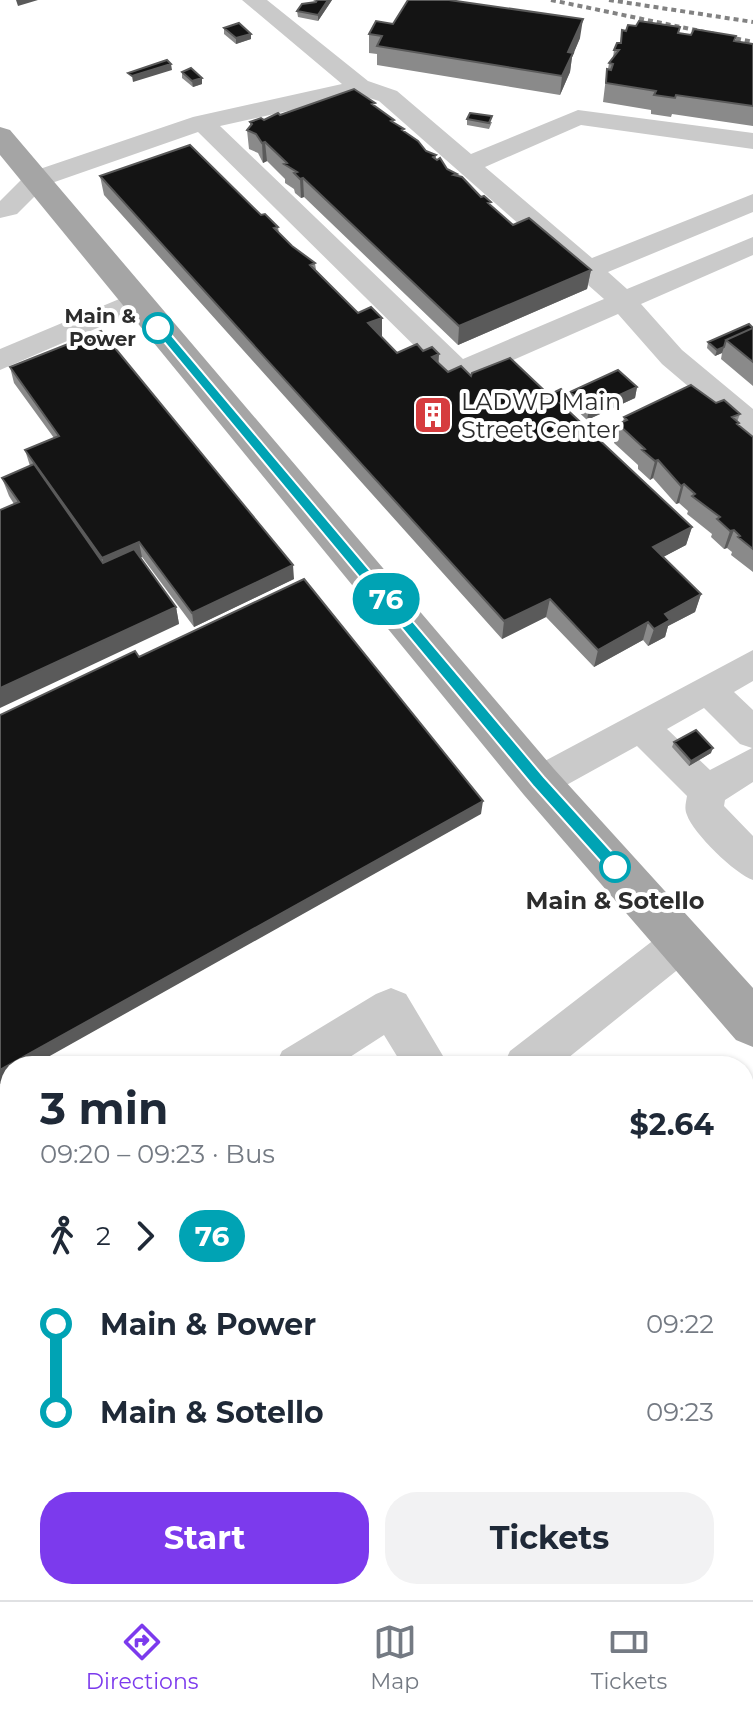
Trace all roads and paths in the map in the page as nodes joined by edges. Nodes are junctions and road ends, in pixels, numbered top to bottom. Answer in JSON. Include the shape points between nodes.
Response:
{"nodes":[{"id":1,"x":253,"y":0,"type":"edge"},
{"id":2,"x":362,"y":87,"type":"junction"},
{"id":3,"x":202,"y":122,"type":"junction"},
{"id":4,"x":0,"y":136,"type":"edge"},
{"id":5,"x":753,"y":141,"type":"edge"},
{"id":6,"x":468,"y":165,"type":"junction"},
{"id":7,"x":37,"y":179,"type":"junction"},
{"id":8,"x":753,"y":202,"type":"edge"},
{"id":9,"x":0,"y":210,"type":"edge"},
{"id":10,"x":753,"y":245,"type":"edge"},
{"id":11,"x":589,"y":270,"type":"junction"},
{"id":12,"x":136,"y":301,"type":"junction"},
{"id":13,"x":622,"y":301,"type":"junction"},
{"id":14,"x":0,"y":360,"type":"edge"},
{"id":15,"x":753,"y":425,"type":"edge"},
{"id":16,"x":753,"y":664,"type":"edge"},
{"id":17,"x":708,"y":689,"type":"junction"},
{"id":18,"x":640,"y":726,"type":"junction"},
{"id":19,"x":753,"y":733,"type":"edge"},
{"id":20,"x":753,"y":763,"type":"edge"},
{"id":21,"x":539,"y":782,"type":"junction"},
{"id":22,"x":707,"y":791,"type":"junction"},
{"id":23,"x":753,"y":863,"type":"edge"},
{"id":24,"x":682,"y":942,"type":"junction"},
{"id":25,"x":753,"y":1024,"type":"edge"},
{"id":26,"x":313,"y":1056,"type":"edge"},
{"id":27,"x":421,"y":1056,"type":"edge"},
{"id":28,"x":538,"y":1056,"type":"edge"}],
"edges":[{"from":1,"to":2,"type":"street"},
{"from":2,"to":3,"type":"street"},
{"from":2,"to":6,"type":"street","via":[[388,96]]},
{"from":3,"to":7,"type":"street"},
{"from":3,"to":13,"type":"street","via":[[459,372]]},
{"from":4,"to":7,"type":"main road"},
{"from":5,"to":6,"type":"street","via":[[578,117]]},
{"from":6,"to":11,"type":"street"},
{"from":7,"to":9,"type":"street"},
{"from":7,"to":12,"type":"main road"},
{"from":8,"to":11,"type":"street"},
{"from":10,"to":13,"type":"street"},
{"from":11,"to":13,"type":"street"},
{"from":12,"to":14,"type":"street"},
{"from":12,"to":21,"type":"main road"},
{"from":13,"to":15,"type":"street","via":[[672,357]]},
{"from":16,"to":17,"type":"street"},
{"from":17,"to":18,"type":"street"},
{"from":17,"to":19,"type":"street"},
{"from":18,"to":21,"type":"street"},
{"from":18,"to":22,"type":"street"},
{"from":20,"to":22,"type":"street"},
{"from":21,"to":24,"type":"main road"},
{"from":22,"to":23,"type":"street","via":[[704,811]]},
{"from":24,"to":25,"type":"main road"},
{"from":24,"to":28,"type":"street"},
{"from":26,"to":27,"type":"street","via":[[391,1008]]}]}
